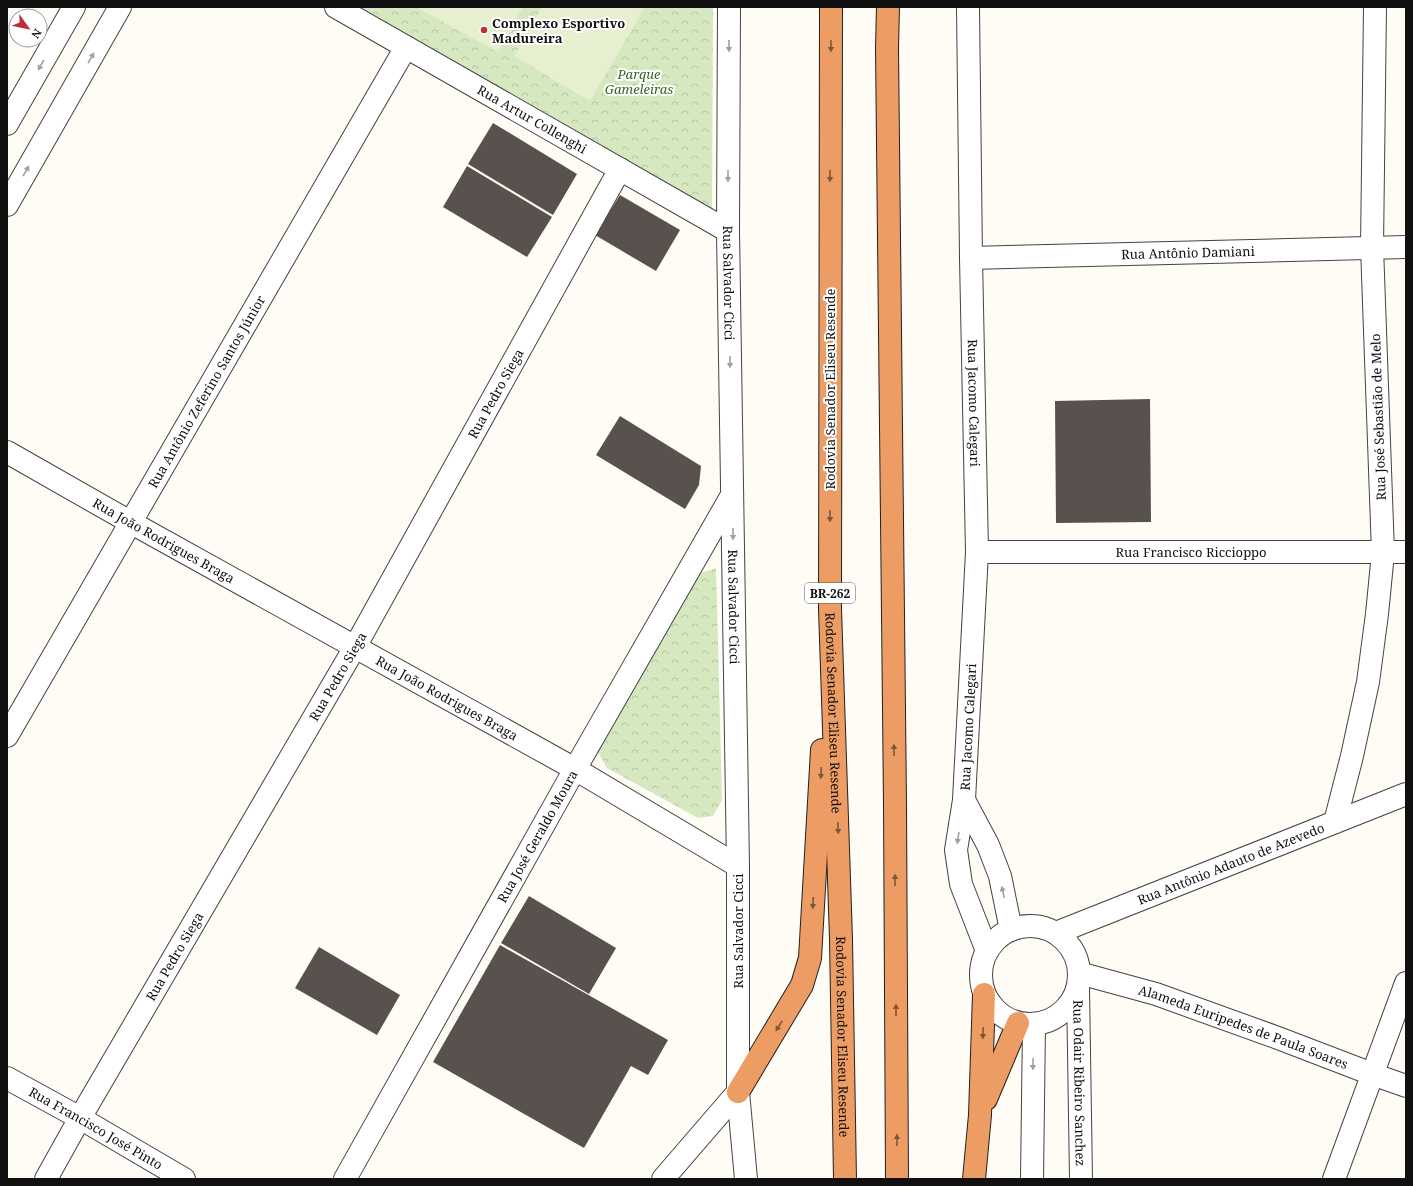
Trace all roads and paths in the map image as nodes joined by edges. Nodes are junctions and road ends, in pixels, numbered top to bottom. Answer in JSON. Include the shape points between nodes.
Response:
{"nodes":[{"id":1,"x":74,"y":7,"type":"edge"},
{"id":2,"x":120,"y":7,"type":"edge"},
{"id":3,"x":336,"y":7,"type":"edge"},
{"id":4,"x":729,"y":7,"type":"edge"},
{"id":5,"x":831,"y":7,"type":"edge"},
{"id":6,"x":888,"y":7,"type":"edge"},
{"id":7,"x":968,"y":7,"type":"edge"},
{"id":8,"x":1374,"y":7,"type":"edge"},
{"id":9,"x":406,"y":47,"type":"junction"},
{"id":10,"x":7,"y":124,"type":"edge"},
{"id":11,"x":620,"y":169,"type":"junction"},
{"id":12,"x":7,"y":205,"type":"edge"},
{"id":13,"x":728,"y":231,"type":"junction"},
{"id":14,"x":1372,"y":247,"type":"junction"},
{"id":15,"x":1406,"y":247,"type":"edge"},
{"id":16,"x":971,"y":258,"type":"junction"},
{"id":17,"x":7,"y":452,"type":"edge"},
{"id":18,"x":732,"y":495,"type":"junction"},
{"id":19,"x":130,"y":522,"type":"junction"},
{"id":20,"x":977,"y":552,"type":"junction"},
{"id":21,"x":1406,"y":552,"type":"edge"},
{"id":22,"x":1383,"y":553,"type":"junction"},
{"id":23,"x":830,"y":609,"type":"junction"},
{"id":24,"x":355,"y":647,"type":"junction"},
{"id":25,"x":7,"y":736,"type":"edge"},
{"id":26,"x":575,"y":768,"type":"junction"},
{"id":27,"x":1406,"y":794,"type":"edge"},
{"id":28,"x":964,"y":800,"type":"junction"},
{"id":29,"x":1335,"y":822,"type":"junction"},
{"id":30,"x":738,"y":866,"type":"junction"},
{"id":31,"x":1011,"y":930,"type":"junction"},
{"id":32,"x":1056,"y":933,"type":"junction"},
{"id":33,"x":987,"y":951,"type":"junction"},
{"id":34,"x":1079,"y":980,"type":"junction"},
{"id":35,"x":1406,"y":983,"type":"edge"},
{"id":36,"x":984,"y":994,"type":"junction"},
{"id":37,"x":1026,"y":1024,"type":"junction"},
{"id":38,"x":1372,"y":1074,"type":"junction"},
{"id":39,"x":7,"y":1078,"type":"edge"},
{"id":40,"x":1406,"y":1086,"type":"edge"},
{"id":41,"x":738,"y":1092,"type":"junction"},
{"id":42,"x":980,"y":1115,"type":"junction"},
{"id":43,"x":80,"y":1118,"type":"junction"},
{"id":44,"x":46,"y":1179,"type":"edge"},
{"id":45,"x":184,"y":1179,"type":"edge"},
{"id":46,"x":345,"y":1179,"type":"edge"},
{"id":47,"x":663,"y":1179,"type":"edge"},
{"id":48,"x":746,"y":1179,"type":"edge"},
{"id":49,"x":845,"y":1179,"type":"edge"},
{"id":50,"x":897,"y":1179,"type":"edge"},
{"id":51,"x":974,"y":1179,"type":"edge"},
{"id":52,"x":1032,"y":1179,"type":"edge"},
{"id":53,"x":1081,"y":1179,"type":"edge"},
{"id":54,"x":1334,"y":1179,"type":"edge"}],
"edges":[{"from":1,"to":10,"type":"street","one_way":true},
{"from":12,"to":2,"type":"street","one_way":true},
{"from":3,"to":9,"type":"street","name":"Rua Artur Collenghi"},
{"from":4,"to":13,"type":"street","name":"Rua Salvador Cicci","one_way":true},
{"from":5,"to":23,"type":"highway","name":"Rodovia Senador Eliseu Resende","number":"BR-262","one_way":true},
{"from":50,"to":6,"type":"highway","one_way":true},
{"from":7,"to":16,"type":"street","name":"Rua Jacomo Calegari"},
{"from":8,"to":14,"type":"street","name":"Rua José Sebastião de Melo"},
{"from":9,"to":11,"type":"street","name":"Rua Artur Collenghi"},
{"from":9,"to":19,"type":"street","name":"Rua Antônio Zeferino Santos Júnior"},
{"from":11,"to":13,"type":"street","name":"Rua Artur Collenghi"},
{"from":11,"to":24,"type":"street","name":"Rua Pedro Siega"},
{"from":13,"to":18,"type":"street","name":"Rua Salvador Cicci","one_way":true},
{"from":14,"to":15,"type":"street","name":"Rua Antônio Damiani"},
{"from":14,"to":16,"type":"street","name":"Rua Antônio Damiani"},
{"from":14,"to":22,"type":"street","name":"Rua José Sebastião de Melo"},
{"from":16,"to":20,"type":"street","name":"Rua Jacomo Calegari"},
{"from":17,"to":19,"type":"street","name":"Rua João Rodrigues Braga"},
{"from":18,"to":26,"type":"street","name":"Rua José Geraldo Moura"},
{"from":18,"to":30,"type":"street","name":"Rua Salvador Cicci","one_way":true},
{"from":19,"to":24,"type":"street","name":"Rua João Rodrigues Braga"},
{"from":19,"to":25,"type":"street","name":"Rua Antônio Zeferino Santos Júnior"},
{"from":20,"to":22,"type":"street","name":"Rua Francisco Riccioppo"},
{"from":20,"to":28,"type":"street","name":"Rua Jacomo Calegari"},
{"from":21,"to":22,"type":"street","name":"Rua Francisco Riccioppo"},
{"from":22,"to":29,"type":"street","name":"Rua José Sebastião de Melo","via":[[1368,682]]},
{"from":23,"to":41,"type":"highway","one_way":true,"via":[[810,958],[802,985]]},
{"from":23,"to":49,"type":"highway","name":"Rodovia Senador Eliseu Resende","number":"BR-262","one_way":true,"via":[[841,939]]},
{"from":24,"to":26,"type":"street","name":"Rua João Rodrigues Braga"},
{"from":24,"to":43,"type":"street","name":"Rua Pedro Siega"},
{"from":26,"to":30,"type":"street","name":"Rua João Rodrigues Braga"},
{"from":26,"to":46,"type":"street","name":"Rua José Geraldo Moura"},
{"from":27,"to":29,"type":"street","name":"Rua Antônio Adauto de Azevedo"},
{"from":31,"to":28,"type":"street","name":"Rua Jacomo Calegari","one_way":true,"via":[[1000,876],[988,845]]},
{"from":28,"to":33,"type":"street","name":"Rua Jacomo Calegari","one_way":true,"via":[[956,850],[961,884]]},
{"from":29,"to":32,"type":"street","name":"Rua Antônio Adauto de Azevedo"},
{"from":30,"to":41,"type":"street","name":"Rua Salvador Cicci"},
{"from":31,"to":32,"type":"street","via":[[1026,926],[1042,927]]},
{"from":31,"to":33,"type":"street","via":[[997,939]]},
{"from":32,"to":34,"type":"street","via":[[1068,944],[1076,958]]},
{"from":33,"to":36,"type":"street","via":[[980,980]]},
{"from":34,"to":37,"type":"street","via":[[1072,1000],[1064,1011],[1050,1020]]},
{"from":34,"to":38,"type":"street","name":"Alameda Euripedes de Paula Soares","via":[[1156,994]]},
{"from":34,"to":53,"type":"street","name":"Rua Odair Ribeiro Sanchez"},
{"from":35,"to":38,"type":"street"},
{"from":36,"to":37,"type":"street","via":[[992,1007],[1003,1017]]},
{"from":36,"to":42,"type":"highway","one_way":true},
{"from":37,"to":42,"type":"highway","via":[[995,1076]]},
{"from":37,"to":52,"type":"street","one_way":true},
{"from":38,"to":40,"type":"street","name":"Alameda Euripedes de Paula Soares"},
{"from":38,"to":54,"type":"street"},
{"from":39,"to":43,"type":"street","name":"Rua Francisco José Pinto"},
{"from":41,"to":47,"type":"street"},
{"from":41,"to":48,"type":"street","name":"Rua Salvador Cicci"},
{"from":42,"to":51,"type":"highway"},
{"from":43,"to":44,"type":"street","name":"Rua Pedro Siega"},
{"from":43,"to":45,"type":"street","name":"Rua Francisco José Pinto"}]}
